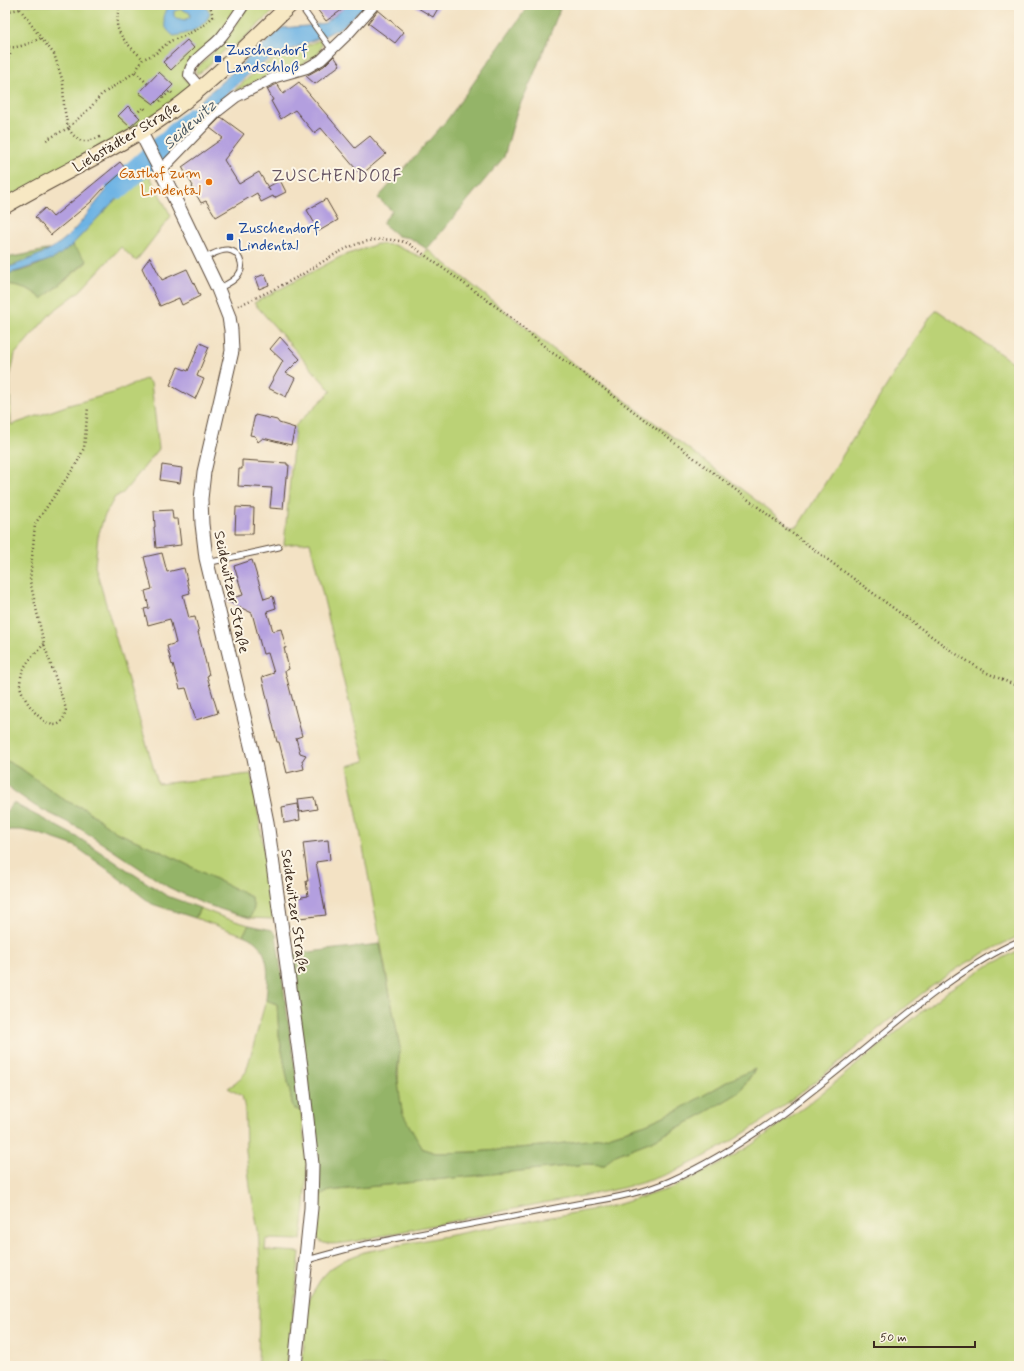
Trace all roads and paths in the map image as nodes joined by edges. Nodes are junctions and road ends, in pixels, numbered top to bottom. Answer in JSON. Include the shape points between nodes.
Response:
{"nodes":[{"id":1,"x":20,"y":5,"type":"edge"},
{"id":2,"x":120,"y":5,"type":"edge"},
{"id":3,"x":210,"y":5,"type":"edge"},
{"id":4,"x":244,"y":5,"type":"edge"},
{"id":5,"x":290,"y":5,"type":"edge"},
{"id":6,"x":300,"y":5,"type":"edge"},
{"id":7,"x":374,"y":5,"type":"edge"},
{"id":8,"x":20,"y":9,"type":"junction"},
{"id":9,"x":5,"y":16,"type":"edge"},
{"id":10,"x":41,"y":38,"type":"junction"},
{"id":11,"x":5,"y":46,"type":"edge"},
{"id":12,"x":329,"y":46,"type":"junction"},
{"id":13,"x":10,"y":48,"type":"junction"},
{"id":14,"x":143,"y":59,"type":"junction"},
{"id":15,"x":5,"y":61,"type":"edge"},
{"id":16,"x":135,"y":72,"type":"junction"},
{"id":17,"x":147,"y":83,"type":"dead end"},
{"id":18,"x":200,"y":88,"type":"junction"},
{"id":19,"x":68,"y":128,"type":"junction"},
{"id":20,"x":140,"y":131,"type":"junction"},
{"id":21,"x":105,"y":135,"type":"dead end"},
{"id":22,"x":46,"y":140,"type":"dead end"},
{"id":23,"x":158,"y":166,"type":"junction"},
{"id":24,"x":5,"y":206,"type":"edge"},
{"id":25,"x":204,"y":258,"type":"junction"},
{"id":26,"x":218,"y":289,"type":"junction"},
{"id":27,"x":227,"y":311,"type":"junction"},
{"id":28,"x":88,"y":407,"type":"dead end"},
{"id":29,"x":278,"y":547,"type":"dead end"},
{"id":30,"x":207,"y":563,"type":"junction"},
{"id":31,"x":44,"y":644,"type":"junction"},
{"id":32,"x":1019,"y":687,"type":"edge"},
{"id":33,"x":1019,"y":942,"type":"edge"},
{"id":34,"x":307,"y":1260,"type":"junction"},
{"id":35,"x":295,"y":1366,"type":"edge"}],
"edges":[{"from":1,"to":8,"type":"path"},
{"from":2,"to":14,"type":"path","via":[[118,31]]},
{"from":3,"to":14,"type":"path","via":[[213,17],[203,26],[170,41],[155,54]]},
{"from":4,"to":18,"type":"street","via":[[222,37],[189,69],[189,76]]},
{"from":5,"to":18,"type":"main road","name":"Liebstädter Straße"},
{"from":6,"to":12,"type":"lane"},
{"from":7,"to":12,"type":"street","via":[[361,21]]},
{"from":8,"to":9,"type":"path","via":[[9,11]]},
{"from":8,"to":10,"type":"path"},
{"from":10,"to":13,"type":"path"},
{"from":10,"to":19,"type":"path","via":[[54,54],[60,72]]},
{"from":11,"to":13,"type":"path"},
{"from":12,"to":23,"type":"street","via":[[321,60],[307,68],[276,77],[236,97]]},
{"from":13,"to":15,"type":"path","via":[[11,54]]},
{"from":14,"to":16,"type":"path"},
{"from":16,"to":17,"type":"path"},
{"from":16,"to":19,"type":"path","via":[[101,95]]},
{"from":18,"to":20,"type":"main road","name":"Liebstädter Straße","via":[[176,108]]},
{"from":19,"to":21,"type":"path","via":[[72,135],[81,141]]},
{"from":19,"to":22,"type":"path"},
{"from":20,"to":23,"type":"street","name":"Seidewitzer Straße"},
{"from":20,"to":24,"type":"main road","name":"Liebstädter Straße"},
{"from":23,"to":25,"type":"street","name":"Seidewitzer Straße"},
{"from":25,"to":26,"type":"street","name":"Seidewitzer Straße"},
{"from":25,"to":26,"type":"lane","via":[[228,250],[235,252],[239,257],[240,273]]},
{"from":26,"to":27,"type":"street","name":"Seidewitzer Straße"},
{"from":27,"to":30,"type":"street","name":"Seidewitzer Straße","via":[[232,351],[204,472],[201,498]]},
{"from":27,"to":32,"type":"path","via":[[290,281],[344,249],[363,241],[383,239],[408,243],[509,316],[551,352],[585,374],[793,534],[953,652],[985,672]]},
{"from":28,"to":31,"type":"path","via":[[84,448],[77,463],[35,524],[30,581]]},
{"from":29,"to":30,"type":"lane"},
{"from":30,"to":34,"type":"street","name":"Seidewitzer Straße","via":[[266,815],[312,1164]]},
{"from":31,"to":31,"type":"path","via":[[66,710],[64,720],[54,725],[40,719],[20,685],[22,671]]},
{"from":33,"to":34,"type":"lane","via":[[1006,947],[942,986],[802,1099],[743,1141],[669,1181],[610,1199],[362,1245]]},
{"from":34,"to":35,"type":"street","name":"Seidewitzer Straße"}]}
